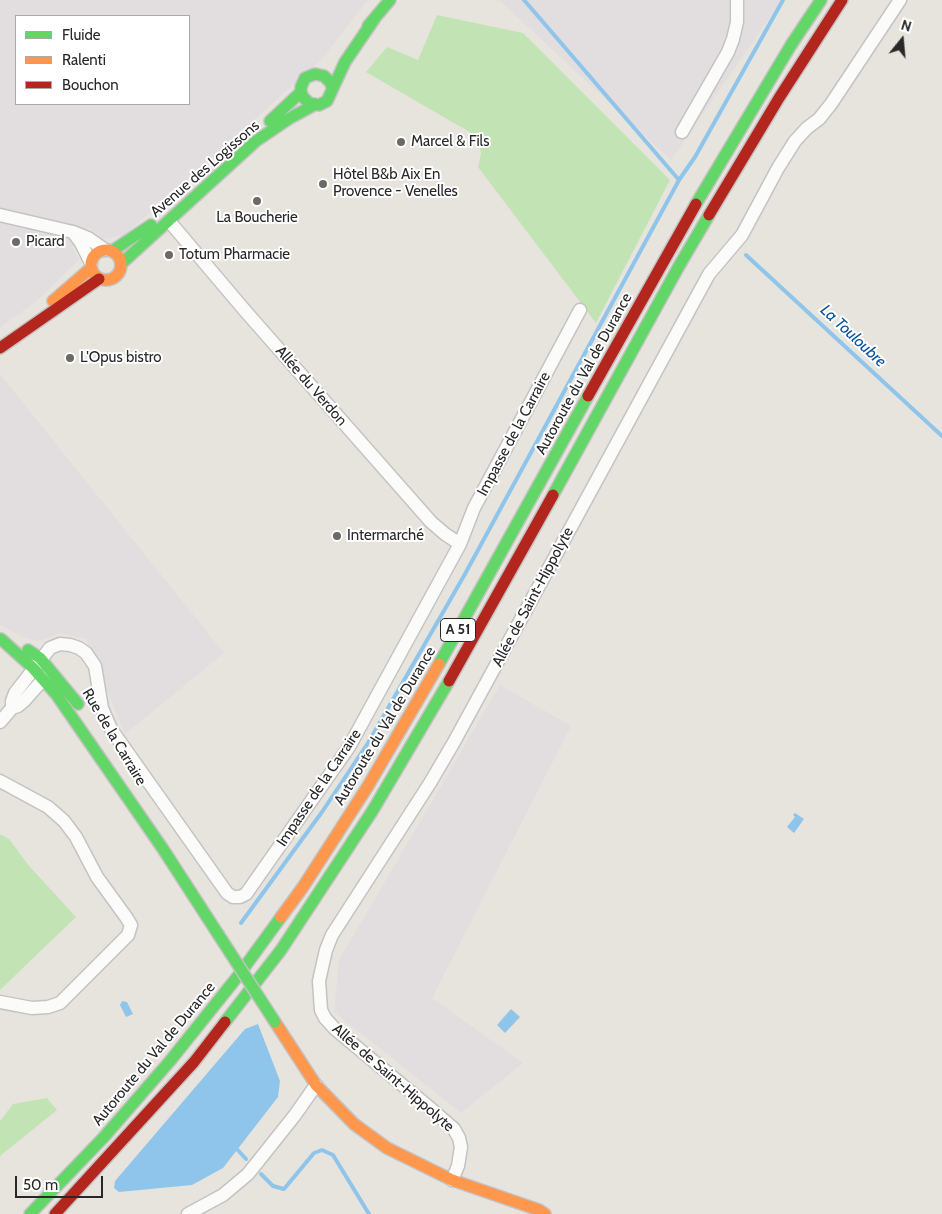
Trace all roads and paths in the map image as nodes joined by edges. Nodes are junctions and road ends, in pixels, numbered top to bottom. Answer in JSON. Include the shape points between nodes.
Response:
{"nodes":[{"id":1,"x":390,"y":0,"type":"edge"},
{"id":2,"x":737,"y":0,"type":"edge"},
{"id":3,"x":821,"y":0,"type":"edge"},
{"id":4,"x":842,"y":0,"type":"edge"},
{"id":5,"x":900,"y":0,"type":"edge"},
{"id":6,"x":374,"y":18,"type":"junction"},
{"id":7,"x":320,"y":74,"type":"junction"},
{"id":8,"x":332,"y":88,"type":"junction"},
{"id":9,"x":301,"y":92,"type":"junction"},
{"id":10,"x":314,"y":105,"type":"junction"},
{"id":11,"x":682,"y":132,"type":"dead end"},
{"id":12,"x":0,"y":215,"type":"edge"},
{"id":13,"x":169,"y":221,"type":"junction"},
{"id":14,"x":74,"y":232,"type":"junction"},
{"id":15,"x":108,"y":250,"type":"junction"},
{"id":16,"x":121,"y":264,"type":"junction"},
{"id":17,"x":91,"y":266,"type":"junction"},
{"id":18,"x":99,"y":279,"type":"junction"},
{"id":19,"x":580,"y":310,"type":"dead end"},
{"id":20,"x":13,"y":339,"type":"junction"},
{"id":21,"x":0,"y":348,"type":"edge"},
{"id":22,"x":460,"y":544,"type":"junction"},
{"id":23,"x":1,"y":639,"type":"edge"},
{"id":24,"x":37,"y":663,"type":"junction"},
{"id":25,"x":47,"y":675,"type":"junction"},
{"id":26,"x":12,"y":708,"type":"junction"},
{"id":27,"x":84,"y":713,"type":"dead end"},
{"id":28,"x":0,"y":722,"type":"edge"},
{"id":29,"x":94,"y":728,"type":"dead end"},
{"id":30,"x":0,"y":781,"type":"edge"},
{"id":31,"x":163,"y":849,"type":"junction"},
{"id":32,"x":0,"y":1002,"type":"edge"},
{"id":33,"x":316,"y":1085,"type":"junction"},
{"id":34,"x":452,"y":1180,"type":"junction"},
{"id":35,"x":30,"y":1214,"type":"edge"},
{"id":36,"x":55,"y":1214,"type":"edge"},
{"id":37,"x":188,"y":1214,"type":"edge"},
{"id":38,"x":545,"y":1214,"type":"edge"}],
"edges":[{"from":1,"to":6,"type":"main road"},
{"from":2,"to":11,"type":"street","via":[[737,22],[728,52]]},
{"from":3,"to":35,"type":"main road","name":"Autoroute du Val de Durance","number":"A 51","via":[[709,180],[428,684],[304,887],[170,1061],[104,1137]]},
{"from":4,"to":36,"type":"main road","name":"Autoroute du Val de Durance","number":"A 51","via":[[779,98],[679,266],[513,568],[373,810],[281,950],[194,1062]]},
{"from":5,"to":34,"type":"street","name":"Allée de Saint-Hippolyte","via":[[820,119],[795,141],[742,235],[709,274],[454,742],[332,935],[326,950],[319,995],[325,1018],[454,1129],[461,1147]]},
{"from":6,"to":7,"type":"main road"},
{"from":6,"to":8,"type":"main road"},
{"from":7,"to":8,"type":"main road","via":[[328,79]]},
{"from":7,"to":9,"type":"main road","via":[[305,78]]},
{"from":8,"to":10,"type":"main road","via":[[327,101]]},
{"from":9,"to":10,"type":"main road","via":[[306,101]]},
{"from":9,"to":15,"type":"main road","name":"Avenue des Logissons","via":[[161,218]]},
{"from":10,"to":13,"type":"main road","name":"Avenue des Logissons","via":[[256,142]]},
{"from":12,"to":14,"type":"street"},
{"from":13,"to":16,"type":"main road","name":"Avenue des Logissons"},
{"from":13,"to":22,"type":"street","name":"Allée du Verdon","via":[[431,522]]},
{"from":14,"to":15,"type":"street"},
{"from":14,"to":17,"type":"street"},
{"from":15,"to":16,"type":"main road","via":[[120,259]]},
{"from":15,"to":17,"type":"main road","via":[[94,255]]},
{"from":16,"to":18,"type":"main road","via":[[116,276],[109,280]]},
{"from":17,"to":18,"type":"main road","via":[[92,273]]},
{"from":17,"to":20,"type":"main road"},
{"from":18,"to":20,"type":"main road"},
{"from":19,"to":22,"type":"street","name":"Impasse de la Carraire","via":[[474,508]]},
{"from":20,"to":21,"type":"main road"},
{"from":22,"to":24,"type":"street","name":"Impasse de la Carraire","via":[[350,747],[246,894],[240,897],[227,893],[111,729],[102,708],[92,659],[79,648],[60,644],[50,648]]},
{"from":23,"to":24,"type":"main road","name":"Rue de la Carraire","via":[[24,648]]},
{"from":24,"to":25,"type":"main road","name":"Rue de la Carraire"},
{"from":24,"to":26,"type":"street","via":[[15,693]]},
{"from":25,"to":26,"type":"street","via":[[24,701]]},
{"from":25,"to":27,"type":"main road","name":"Rue de la Carraire","via":[[64,684]]},
{"from":25,"to":31,"type":"main road","name":"Rue de la Carraire","via":[[56,694]]},
{"from":26,"to":28,"type":"street"},
{"from":29,"to":31,"type":"main road","name":"Rue de la Carraire"},
{"from":30,"to":32,"type":"street","via":[[48,807],[64,821],[130,925],[128,935],[60,1003],[32,1008]]},
{"from":31,"to":33,"type":"main road","bridge":true},
{"from":33,"to":34,"type":"main road","via":[[354,1124],[387,1148]]},
{"from":33,"to":37,"type":"street","via":[[248,1174],[223,1195]]},
{"from":34,"to":38,"type":"main road"}]}
